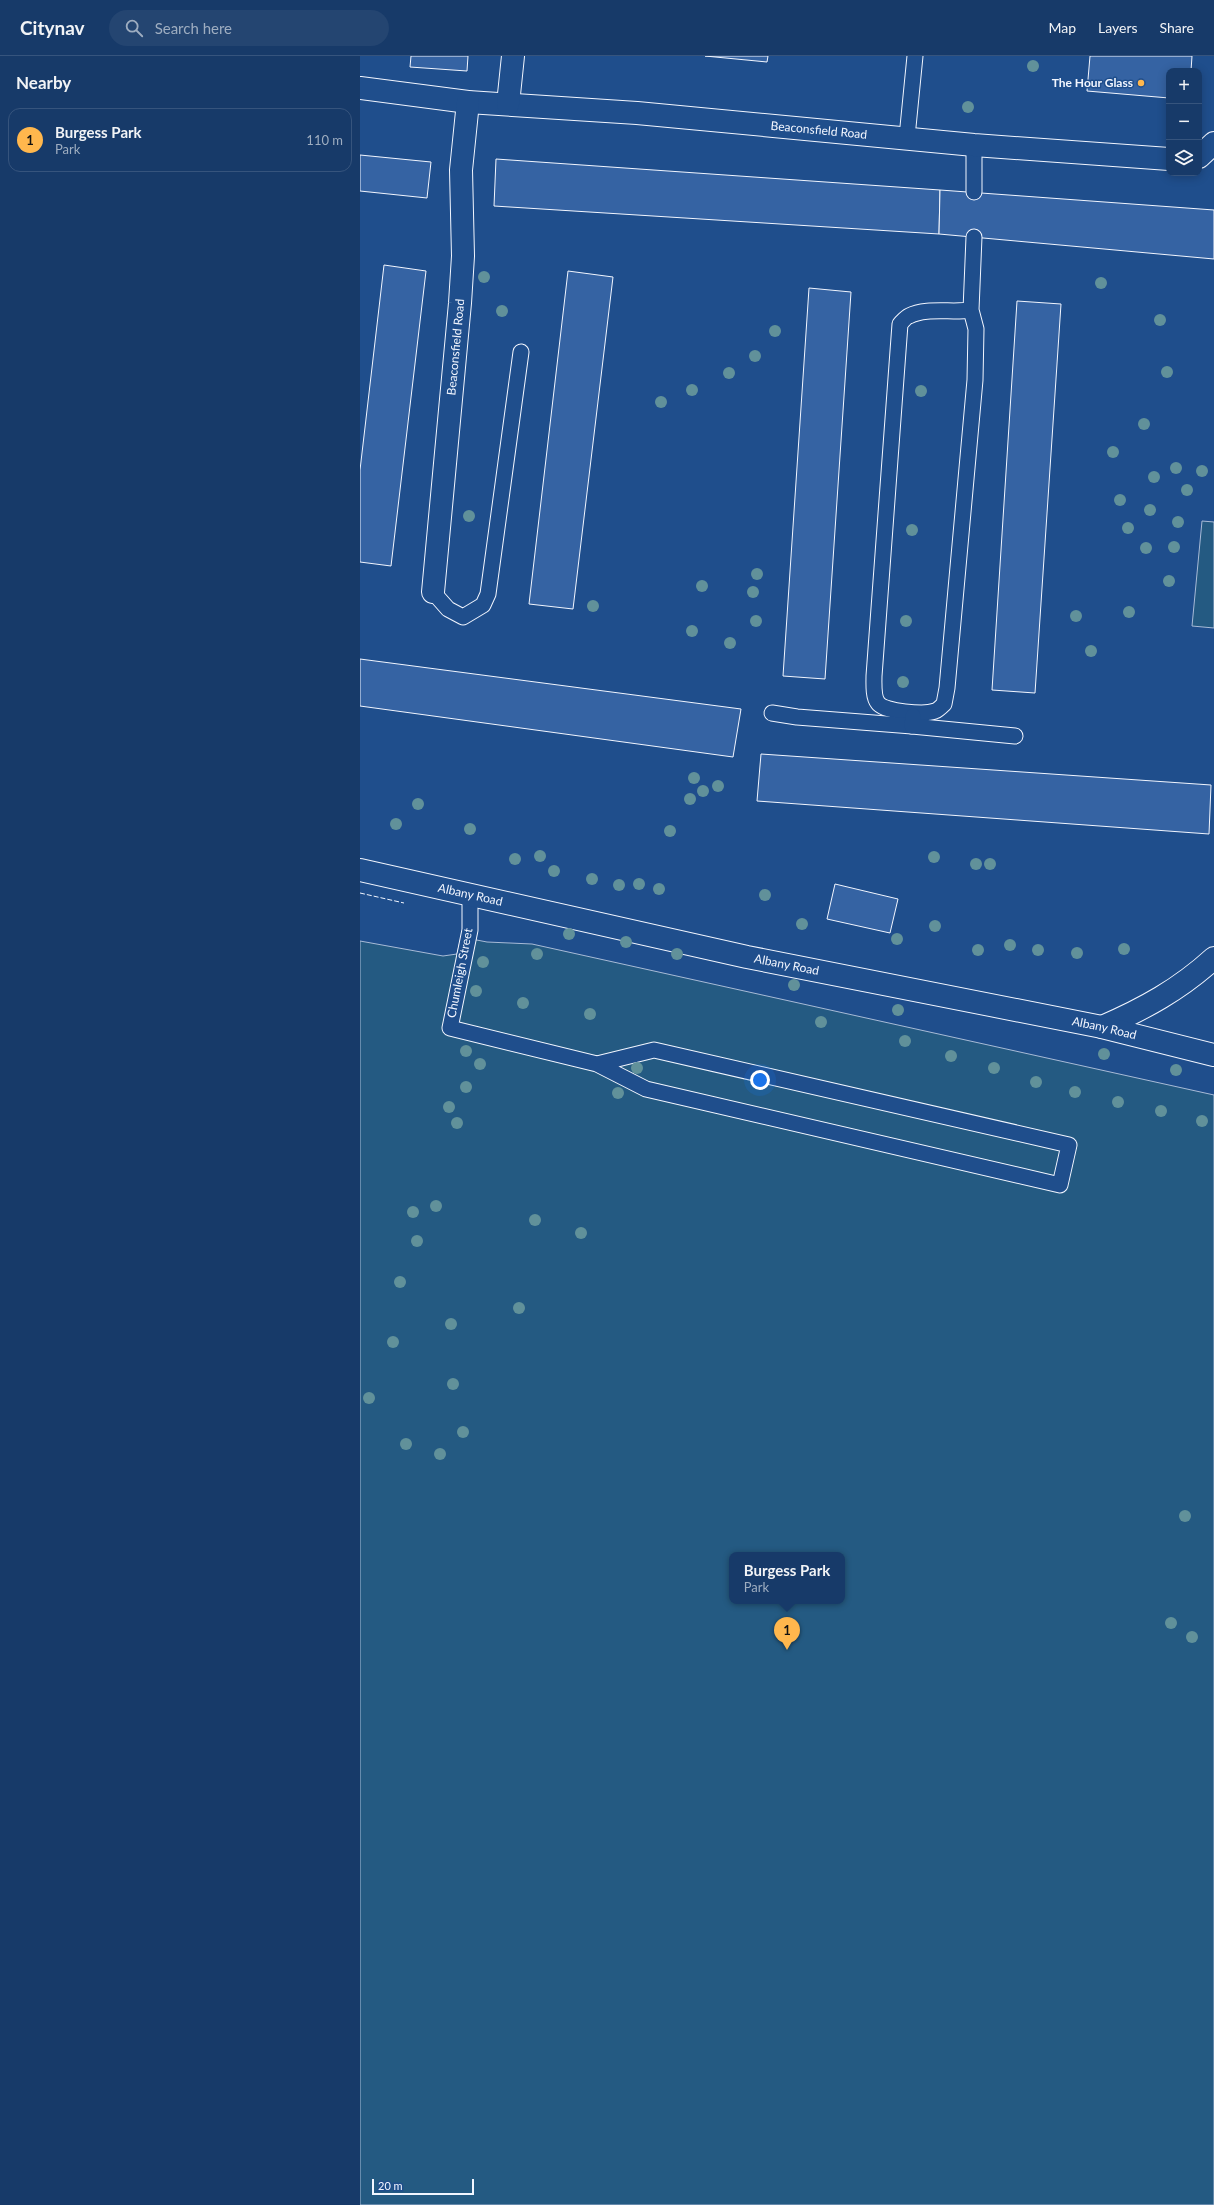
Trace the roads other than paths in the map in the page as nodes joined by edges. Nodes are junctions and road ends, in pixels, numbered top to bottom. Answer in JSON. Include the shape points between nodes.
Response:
{"nodes":[{"id":1,"x":512,"y":56,"type":"edge"},
{"id":2,"x":915,"y":56,"type":"edge"},
{"id":3,"x":360,"y":88,"type":"edge"},
{"id":4,"x":468,"y":102,"type":"junction"},
{"id":5,"x":508,"y":104,"type":"junction"},
{"id":6,"x":907,"y":137,"type":"junction"},
{"id":7,"x":1214,"y":143,"type":"edge"},
{"id":8,"x":974,"y":145,"type":"junction"},
{"id":9,"x":1202,"y":154,"type":"edge"},
{"id":10,"x":1166,"y":159,"type":"edge"},
{"id":11,"x":974,"y":192,"type":"dead end"},
{"id":12,"x":974,"y":237,"type":"dead end"},
{"id":13,"x":971,"y":310,"type":"junction"},
{"id":14,"x":521,"y":352,"type":"dead end"},
{"id":15,"x":433,"y":592,"type":"joint"},
{"id":16,"x":772,"y":713,"type":"dead end"},
{"id":17,"x":913,"y":719,"type":"junction"},
{"id":18,"x":1015,"y":736,"type":"dead end"},
{"id":19,"x":360,"y":870,"type":"edge"},
{"id":20,"x":470,"y":894,"type":"junction"},
{"id":21,"x":1214,"y":958,"type":"edge"},
{"id":22,"x":1102,"y":1027,"type":"junction"},
{"id":23,"x":1214,"y":1055,"type":"edge"},
{"id":24,"x":597,"y":1064,"type":"junction"}],
"edges":[{"from":1,"to":5,"type":"street"},
{"from":2,"to":6,"type":"lane"},
{"from":3,"to":4,"type":"street","name":"Beaconsfield Road"},
{"from":4,"to":5,"type":"street","name":"Beaconsfield Road"},
{"from":4,"to":15,"type":"street","name":"Beaconsfield Road","via":[[461,170],[463,256],[460,303]]},
{"from":5,"to":6,"type":"street","name":"Beaconsfield Road"},
{"from":6,"to":8,"type":"street","name":"Beaconsfield Road"},
{"from":7,"to":9,"type":"street"},
{"from":8,"to":10,"type":"street","name":"Beaconsfield Road"},
{"from":8,"to":11,"type":"lane"},
{"from":12,"to":13,"type":"lane"},
{"from":13,"to":17,"type":"lane","via":[[976,329],[975,380],[948,688],[944,704],[934,712]]},
{"from":13,"to":17,"type":"lane","via":[[922,312],[908,316],[900,324],[875,693],[878,703],[885,708],[899,711]]},
{"from":14,"to":15,"type":"lane","via":[[488,594],[483,605],[463,617],[448,609]]},
{"from":16,"to":17,"type":"lane","via":[[797,717]]},
{"from":17,"to":18,"type":"lane"},
{"from":19,"to":20,"type":"street","name":"Albany Road"},
{"from":20,"to":22,"type":"street","name":"Albany Road","via":[[747,957]]},
{"from":20,"to":24,"type":"lane","name":"Chumleigh Street","via":[[470,930],[450,1028]]},
{"from":21,"to":22,"type":"street","via":[[1192,978],[1164,997]]},
{"from":22,"to":23,"type":"street","name":"Albany Road"},
{"from":24,"to":24,"type":"lane","via":[[654,1050],[1069,1145],[1060,1184],[646,1089]]}]}
